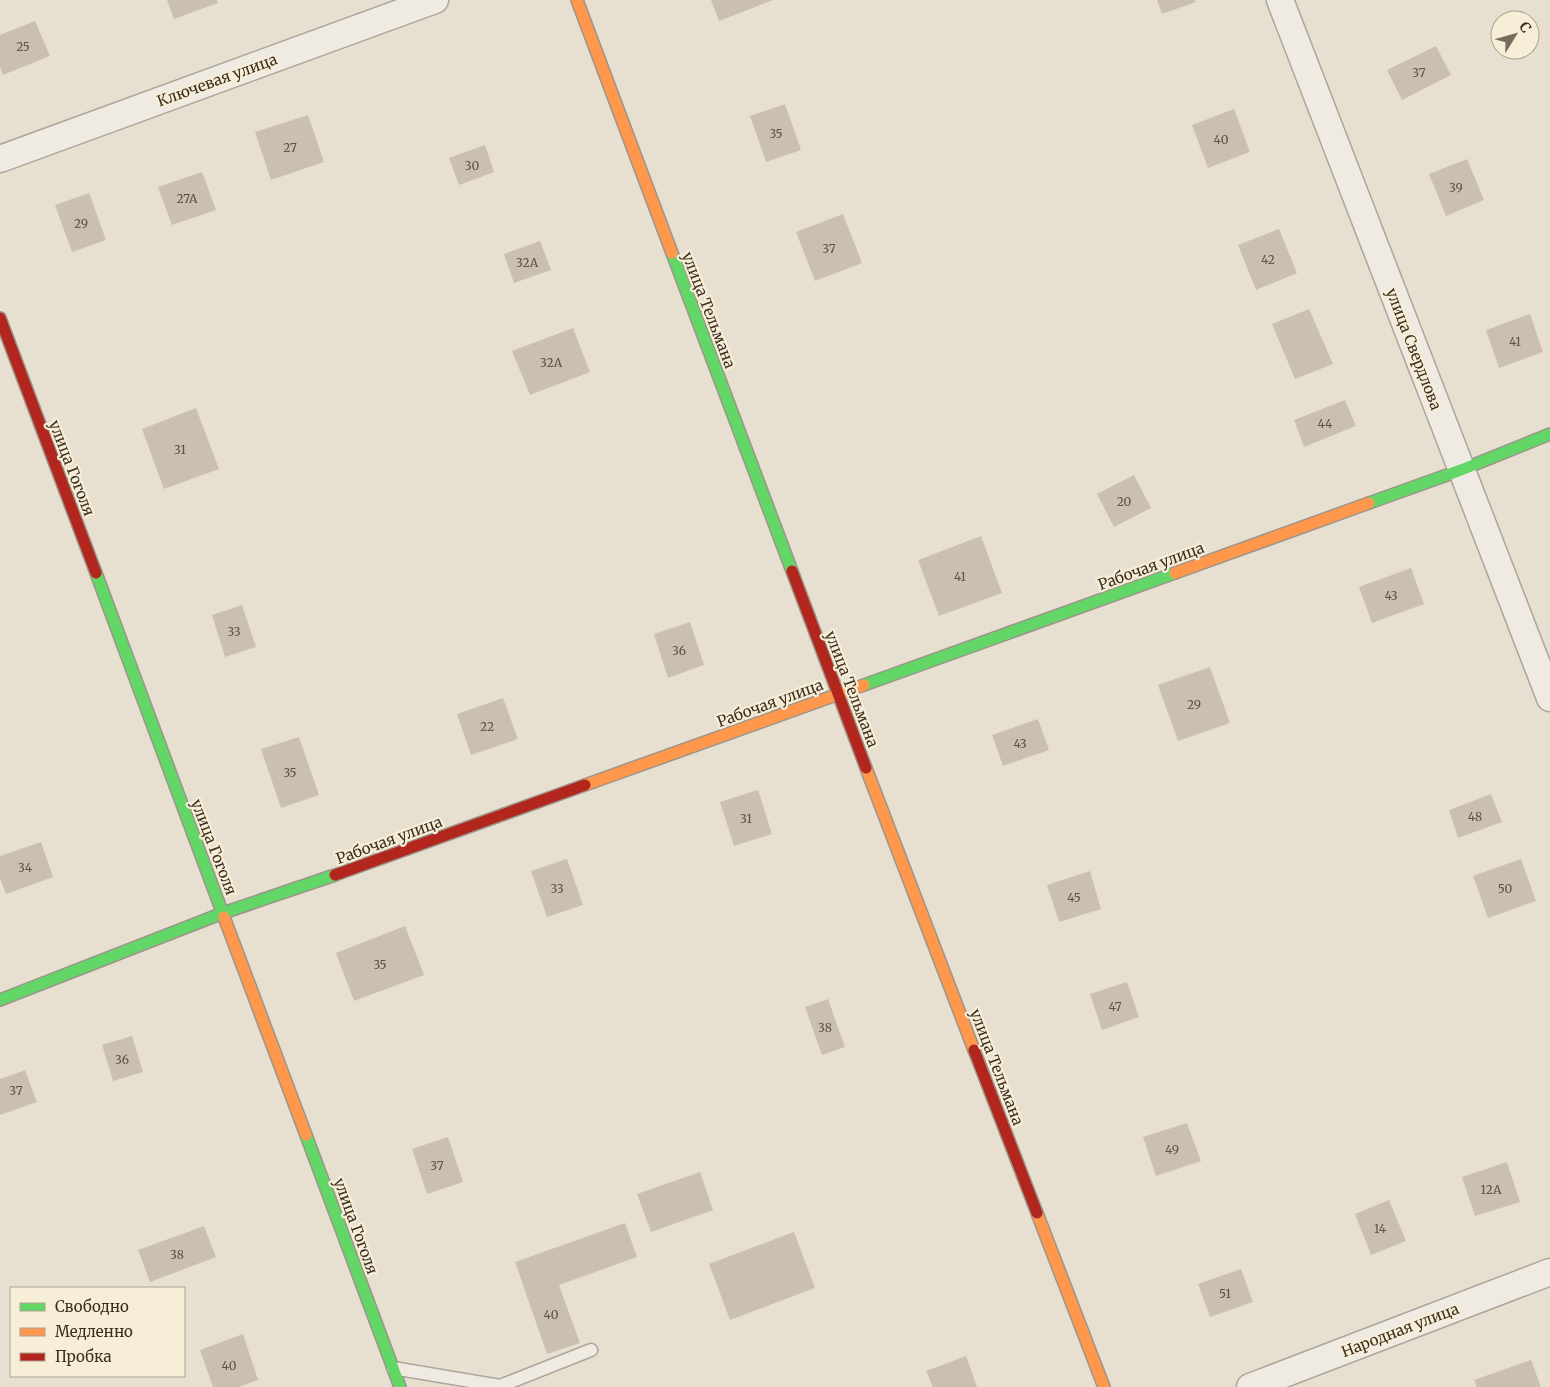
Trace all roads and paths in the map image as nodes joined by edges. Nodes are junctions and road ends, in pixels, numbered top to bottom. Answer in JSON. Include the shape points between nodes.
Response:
{"nodes":[{"id":1,"x":434,"y":0,"type":"edge"},
{"id":2,"x":577,"y":0,"type":"edge"},
{"id":3,"x":1280,"y":0,"type":"edge"},
{"id":4,"x":0,"y":159,"type":"edge"},
{"id":5,"x":0,"y":318,"type":"edge"},
{"id":6,"x":1550,"y":434,"type":"edge"},
{"id":7,"x":1461,"y":470,"type":"junction"},
{"id":8,"x":838,"y":695,"type":"junction"},
{"id":9,"x":1550,"y":698,"type":"edge"},
{"id":10,"x":223,"y":913,"type":"junction"},
{"id":11,"x":0,"y":1000,"type":"edge"},
{"id":12,"x":1550,"y":1272,"type":"edge"},
{"id":13,"x":591,"y":1350,"type":"dead end"},
{"id":14,"x":393,"y":1368,"type":"junction"},
{"id":15,"x":500,"y":1386,"type":"edge"},
{"id":16,"x":400,"y":1387,"type":"edge"},
{"id":17,"x":1104,"y":1387,"type":"edge"},
{"id":18,"x":1250,"y":1387,"type":"edge"}],
"edges":[{"from":1,"to":4,"type":"street","name":"Ключевая улица"},
{"from":2,"to":8,"type":"street","name":"улица Тельмана"},
{"from":3,"to":7,"type":"street","name":"улица Свердлова"},
{"from":5,"to":10,"type":"street","name":"улица Гоголя"},
{"from":6,"to":7,"type":"street","name":"Рабочая улица"},
{"from":7,"to":8,"type":"street","name":"Рабочая улица"},
{"from":7,"to":9,"type":"street","name":"улица Свердлова"},
{"from":8,"to":10,"type":"street","name":"Рабочая улица"},
{"from":8,"to":17,"type":"street","name":"улица Тельмана"},
{"from":10,"to":11,"type":"street","name":"Рабочая улица"},
{"from":10,"to":14,"type":"street","name":"улица Гоголя"},
{"from":12,"to":18,"type":"street","name":"Народная улица"},
{"from":13,"to":15,"type":"lane"},
{"from":14,"to":15,"type":"lane"},
{"from":14,"to":16,"type":"street","name":"улица Гоголя"}]}
